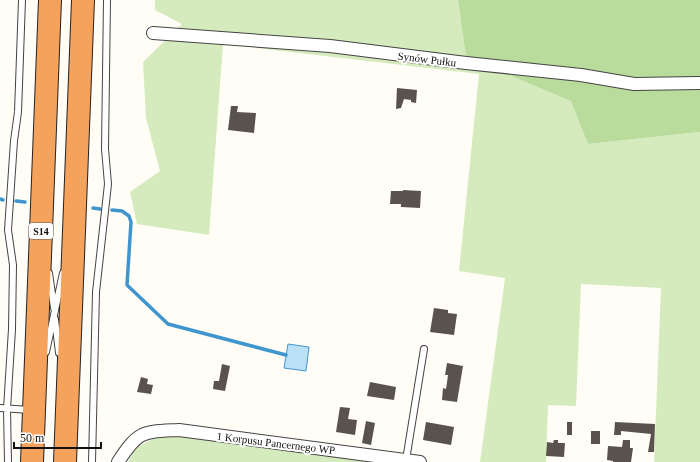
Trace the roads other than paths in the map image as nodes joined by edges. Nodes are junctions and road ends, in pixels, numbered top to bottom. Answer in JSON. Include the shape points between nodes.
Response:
{"nodes":[{"id":1,"x":22,"y":0,"type":"edge"},
{"id":2,"x":50,"y":0,"type":"edge"},
{"id":3,"x":83,"y":0,"type":"edge"},
{"id":4,"x":107,"y":0,"type":"edge"},
{"id":5,"x":153,"y":33,"type":"dead end"},
{"id":6,"x":700,"y":83,"type":"edge"},
{"id":7,"x":42,"y":213,"type":"junction"},
{"id":8,"x":75,"y":215,"type":"junction"},
{"id":9,"x":48,"y":259,"type":"dead end"},
{"id":10,"x":65,"y":260,"type":"dead end"},
{"id":11,"x":48,"y":267,"type":"dead end"},
{"id":12,"x":64,"y":268,"type":"dead end"},
{"id":13,"x":54,"y":313,"type":"junction"},
{"id":14,"x":424,"y":349,"type":"dead end"},
{"id":15,"x":45,"y":358,"type":"dead end"},
{"id":16,"x":60,"y":359,"type":"dead end"},
{"id":17,"x":43,"y":365,"type":"dead end"},
{"id":18,"x":61,"y":366,"type":"dead end"},
{"id":19,"x":0,"y":408,"type":"edge"},
{"id":20,"x":7,"y":408,"type":"junction"},
{"id":21,"x":34,"y":410,"type":"junction"},
{"id":22,"x":67,"y":412,"type":"junction"},
{"id":23,"x":376,"y":459,"type":"edge"},
{"id":24,"x":406,"y":460,"type":"junction"},
{"id":25,"x":8,"y":462,"type":"edge"},
{"id":26,"x":32,"y":462,"type":"edge"},
{"id":27,"x":65,"y":462,"type":"edge"},
{"id":28,"x":92,"y":462,"type":"edge"},
{"id":29,"x":118,"y":462,"type":"edge"},
{"id":30,"x":420,"y":462,"type":"edge"}],
"edges":[{"from":1,"to":20,"type":"lane","via":[[18,112],[8,230],[13,265]]},
{"from":2,"to":7,"type":"highway","number":"S14"},
{"from":3,"to":8,"type":"highway"},
{"from":4,"to":28,"type":"lane","via":[[105,149],[108,184],[96,292]]},
{"from":5,"to":6,"type":"street","name":"Synów Pułku","via":[[330,46],[581,74],[634,84]]},
{"from":7,"to":9,"type":"lane"},
{"from":7,"to":21,"type":"highway","number":"S14"},
{"from":8,"to":10,"type":"lane"},
{"from":8,"to":22,"type":"highway"},
{"from":11,"to":13,"type":"lane"},
{"from":12,"to":13,"type":"lane"},
{"from":13,"to":15,"type":"lane"},
{"from":13,"to":16,"type":"lane"},
{"from":14,"to":24,"type":"lane"},
{"from":17,"to":21,"type":"lane"},
{"from":18,"to":22,"type":"lane"},
{"from":19,"to":20,"type":"lane"},
{"from":20,"to":21,"type":"lane"},
{"from":20,"to":25,"type":"lane"},
{"from":21,"to":26,"type":"highway","number":"S14"},
{"from":22,"to":27,"type":"highway"},
{"from":23,"to":24,"type":"street","name":"1 Korpusu Pancernego WP"},
{"from":23,"to":29,"type":"street","name":"1 Korpusu Pancernego WP","via":[[179,430],[145,432],[129,445]]},
{"from":24,"to":30,"type":"street","name":"1 Korpusu Pancernego WP"}]}
